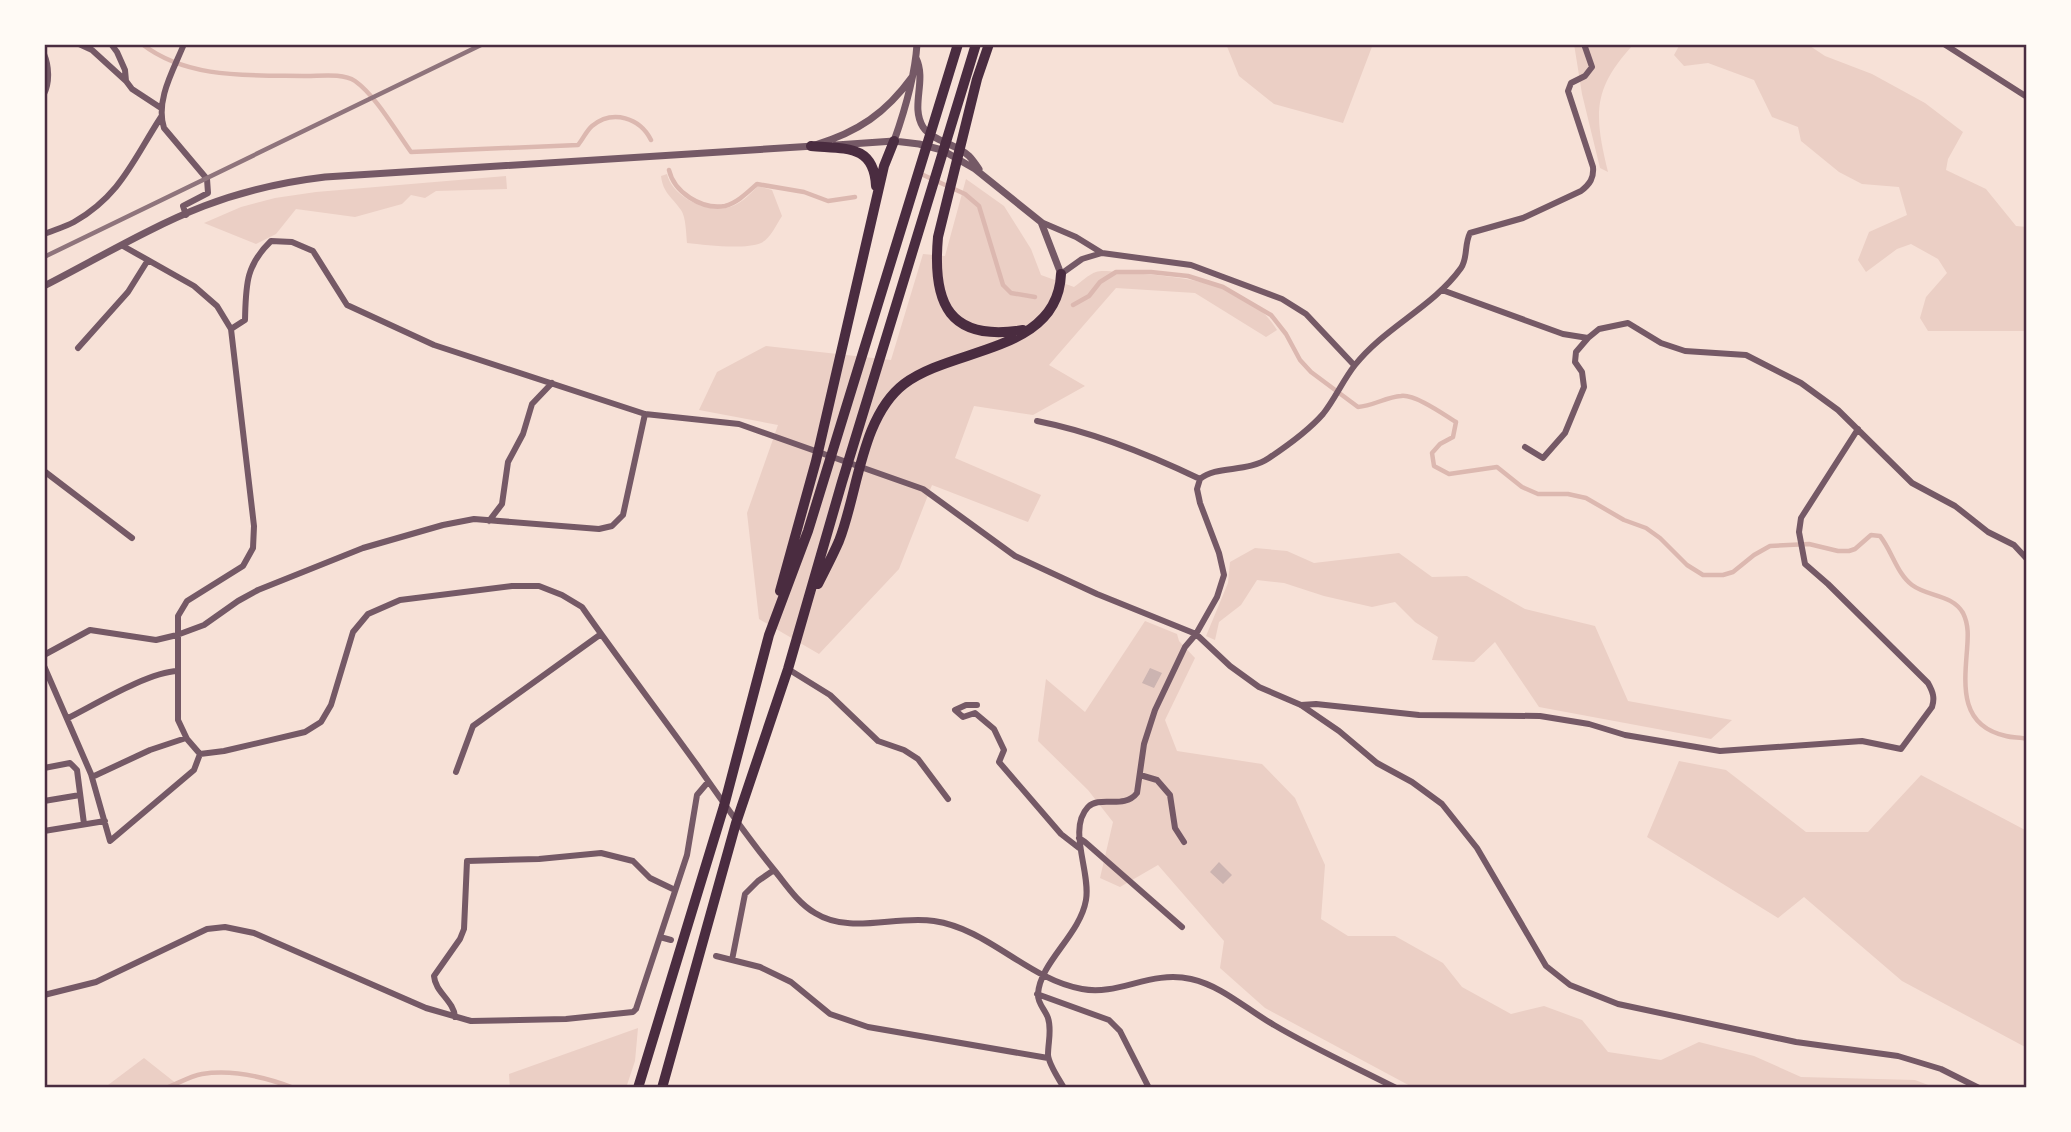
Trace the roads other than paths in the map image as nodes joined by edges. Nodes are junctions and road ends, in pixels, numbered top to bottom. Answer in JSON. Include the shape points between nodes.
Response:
{"nodes":[{"id":1,"x":79,"y":44,"type":"edge"},
{"id":2,"x":111,"y":44,"type":"edge"},
{"id":3,"x":184,"y":44,"type":"edge"},
{"id":4,"x":917,"y":44,"type":"edge"},
{"id":5,"x":958,"y":44,"type":"edge"},
{"id":6,"x":976,"y":44,"type":"edge"},
{"id":7,"x":989,"y":44,"type":"edge"},
{"id":8,"x":1584,"y":44,"type":"edge"},
{"id":9,"x":1944,"y":44,"type":"edge"},
{"id":10,"x":44,"y":54,"type":"edge"},
{"id":11,"x":916,"y":58,"type":"junction"},
{"id":12,"x":912,"y":76,"type":"junction"},
{"id":13,"x":972,"y":78,"type":"junction"},
{"id":14,"x":125,"y":81,"type":"junction"},
{"id":15,"x":44,"y":94,"type":"edge"},
{"id":16,"x":2027,"y":97,"type":"edge"},
{"id":17,"x":161,"y":108,"type":"junction"},
{"id":18,"x":161,"y":117,"type":"junction"},
{"id":19,"x":894,"y":141,"type":"junction"},
{"id":20,"x":811,"y":146,"type":"junction"},
{"id":21,"x":982,"y":174,"type":"junction"},
{"id":22,"x":877,"y":197,"type":"junction"},
{"id":23,"x":186,"y":215,"type":"junction"},
{"id":24,"x":1041,"y":222,"type":"junction"},
{"id":25,"x":44,"y":234,"type":"edge"},
{"id":26,"x":122,"y":246,"type":"junction"},
{"id":27,"x":1102,"y":253,"type":"junction"},
{"id":28,"x":148,"y":260,"type":"junction"},
{"id":29,"x":1061,"y":274,"type":"junction"},
{"id":30,"x":44,"y":286,"type":"edge"},
{"id":31,"x":1442,"y":290,"type":"junction"},
{"id":32,"x":231,"y":329,"type":"junction"},
{"id":33,"x":1027,"y":330,"type":"junction"},
{"id":34,"x":1588,"y":338,"type":"junction"},
{"id":35,"x":78,"y":348,"type":"dead end"},
{"id":36,"x":1354,"y":365,"type":"junction"},
{"id":37,"x":552,"y":383,"type":"junction"},
{"id":38,"x":645,"y":414,"type":"junction"},
{"id":39,"x":1037,"y":421,"type":"dead end"},
{"id":40,"x":1858,"y":429,"type":"junction"},
{"id":41,"x":1525,"y":447,"type":"dead end"},
{"id":42,"x":44,"y":471,"type":"edge"},
{"id":43,"x":1200,"y":479,"type":"junction"},
{"id":44,"x":489,"y":521,"type":"junction"},
{"id":45,"x":132,"y":538,"type":"dead end"},
{"id":46,"x":2027,"y":559,"type":"edge"},
{"id":47,"x":805,"y":610,"type":"junction"},
{"id":48,"x":601,"y":634,"type":"junction"},
{"id":49,"x":177,"y":635,"type":"junction"},
{"id":50,"x":769,"y":635,"type":"junction"},
{"id":51,"x":1196,"y":635,"type":"junction"},
{"id":52,"x":44,"y":655,"type":"edge"},
{"id":53,"x":44,"y":666,"type":"edge"},
{"id":54,"x":788,"y":669,"type":"junction"},
{"id":55,"x":178,"y":671,"type":"junction"},
{"id":56,"x":977,"y":705,"type":"dead end"},
{"id":57,"x":1301,"y":705,"type":"junction"},
{"id":58,"x":68,"y":718,"type":"junction"},
{"id":59,"x":186,"y":738,"type":"junction"},
{"id":60,"x":201,"y":754,"type":"junction"},
{"id":61,"x":44,"y":768,"type":"edge"},
{"id":62,"x":456,"y":772,"type":"dead end"},
{"id":63,"x":1140,"y":775,"type":"junction"},
{"id":64,"x":92,"y":777,"type":"junction"},
{"id":65,"x":708,"y":782,"type":"junction"},
{"id":66,"x":80,"y":795,"type":"junction"},
{"id":67,"x":948,"y":799,"type":"dead end"},
{"id":68,"x":44,"y":801,"type":"edge"},
{"id":69,"x":724,"y":806,"type":"junction"},
{"id":70,"x":105,"y":821,"type":"junction"},
{"id":71,"x":736,"y":823,"type":"junction"},
{"id":72,"x":84,"y":824,"type":"junction"},
{"id":73,"x":44,"y":831,"type":"edge"},
{"id":74,"x":1079,"y":838,"type":"junction"},
{"id":75,"x":1184,"y":842,"type":"dead end"},
{"id":76,"x":1079,"y":848,"type":"junction"},
{"id":77,"x":774,"y":870,"type":"junction"},
{"id":78,"x":674,"y":890,"type":"junction"},
{"id":79,"x":1182,"y":927,"type":"dead end"},
{"id":80,"x":660,"y":937,"type":"junction"},
{"id":81,"x":671,"y":940,"type":"dead end"},
{"id":82,"x":716,"y":956,"type":"dead end"},
{"id":83,"x":732,"y":960,"type":"junction"},
{"id":84,"x":1043,"y":976,"type":"junction"},
{"id":85,"x":1037,"y":994,"type":"junction"},
{"id":86,"x":44,"y":995,"type":"edge"},
{"id":87,"x":455,"y":1017,"type":"junction"},
{"id":88,"x":1048,"y":1058,"type":"junction"},
{"id":89,"x":638,"y":1088,"type":"edge"},
{"id":90,"x":662,"y":1088,"type":"edge"},
{"id":91,"x":1064,"y":1088,"type":"edge"},
{"id":92,"x":1149,"y":1088,"type":"edge"},
{"id":93,"x":1396,"y":1088,"type":"edge"},
{"id":94,"x":1979,"y":1088,"type":"edge"}],
"edges":[{"from":1,"to":14,"type":"street"},
{"from":2,"to":14,"type":"street","via":[[125,70]]},
{"from":3,"to":17,"type":"street"},
{"from":4,"to":11,"type":"street"},
{"from":5,"to":50,"type":"highway","via":[[808,531]]},
{"from":6,"to":13,"type":"highway"},
{"from":7,"to":13,"type":"highway"},
{"from":8,"to":31,"type":"street","via":[[1592,67],[1568,91],[1591,159],[1592,179],[1581,191],[1523,218],[1470,233],[1463,264]]},
{"from":9,"to":16,"type":"street"},
{"from":10,"to":15,"type":"street","via":[[48,86]]},
{"from":11,"to":12,"type":"street"},
{"from":11,"to":21,"type":"street","via":[[922,70],[918,105],[924,129],[969,156]]},
{"from":12,"to":19,"type":"street"},
{"from":12,"to":20,"type":"street","via":[[872,119],[841,137]]},
{"from":13,"to":33,"type":"highway","via":[[938,237],[939,287],[945,306],[975,331]]},
{"from":13,"to":47,"type":"highway","via":[[928,198]]},
{"from":14,"to":17,"type":"street"},
{"from":17,"to":18,"type":"street"},
{"from":18,"to":23,"type":"street","via":[[164,128],[207,178],[208,193],[183,206]]},
{"from":18,"to":25,"type":"street","via":[[114,191],[77,220]]},
{"from":19,"to":20,"type":"street"},
{"from":19,"to":21,"type":"street","via":[[942,150]]},
{"from":19,"to":22,"type":"highway"},
{"from":20,"to":22,"type":"highway","via":[[852,150],[869,159]]},
{"from":20,"to":23,"type":"street","via":[[325,177],[250,191]]},
{"from":21,"to":24,"type":"street"},
{"from":22,"to":50,"type":"highway","via":[[816,461]]},
{"from":23,"to":26,"type":"street"},
{"from":24,"to":27,"type":"street"},
{"from":24,"to":29,"type":"street"},
{"from":26,"to":28,"type":"street"},
{"from":26,"to":30,"type":"street"},
{"from":27,"to":29,"type":"street","via":[[1082,259]]},
{"from":27,"to":36,"type":"street","via":[[1191,265],[1282,299],[1306,314]]},
{"from":28,"to":32,"type":"street","via":[[194,286],[217,306]]},
{"from":28,"to":35,"type":"street","via":[[128,292]]},
{"from":29,"to":33,"type":"highway","via":[[1058,297],[1047,315]]},
{"from":31,"to":34,"type":"street","via":[[1563,334]]},
{"from":31,"to":36,"type":"street"},
{"from":32,"to":37,"type":"street","via":[[245,320],[247,279],[257,254],[271,241],[292,243],[313,251],[347,305],[434,345]]},
{"from":32,"to":49,"type":"street","via":[[253,548],[243,566],[187,601],[178,616]]},
{"from":33,"to":47,"type":"highway","via":[[989,350],[915,376],[888,401],[875,422],[839,540]]},
{"from":34,"to":40,"type":"street","via":[[1599,330],[1628,323],[1685,351],[1746,355],[1801,383]]},
{"from":34,"to":41,"type":"street","via":[[1576,352],[1584,387],[1564,433],[1543,458]]},
{"from":36,"to":43,"type":"street","via":[[1322,415],[1263,462]]},
{"from":37,"to":38,"type":"street"},
{"from":37,"to":44,"type":"street","via":[[532,404],[508,462],[502,504]]},
{"from":38,"to":44,"type":"street","via":[[623,515],[612,526],[599,529]]},
{"from":38,"to":51,"type":"street","via":[[739,424],[923,489],[1015,556]]},
{"from":39,"to":43,"type":"street","via":[[1119,445]]},
{"from":40,"to":46,"type":"street","via":[[1912,483],[1955,506],[2014,545]]},
{"from":40,"to":57,"type":"street","via":[[1801,518],[1801,552],[1805,564],[1932,690],[1933,707],[1901,749],[1863,741],[1720,751],[1540,716],[1419,715]]},
{"from":42,"to":45,"type":"street"},
{"from":43,"to":51,"type":"street","via":[[1200,503],[1224,575]]},
{"from":44,"to":49,"type":"street","via":[[443,525],[363,548],[258,590],[204,625]]},
{"from":47,"to":54,"type":"highway"},
{"from":48,"to":60,"type":"street","via":[[582,607],[539,586],[400,600],[368,614],[353,632],[331,705],[321,722],[305,733]]},
{"from":48,"to":62,"type":"street","via":[[473,726]]},
{"from":48,"to":65,"type":"street"},
{"from":49,"to":52,"type":"street","via":[[156,640],[90,630]]},
{"from":49,"to":55,"type":"street"},
{"from":50,"to":69,"type":"highway"},
{"from":51,"to":57,"type":"street","via":[[1259,687]]},
{"from":51,"to":63,"type":"street","via":[[1185,647],[1155,710],[1143,744]]},
{"from":53,"to":58,"type":"street"},
{"from":54,"to":67,"type":"street","via":[[830,695],[878,741],[918,759]]},
{"from":54,"to":71,"type":"highway"},
{"from":55,"to":58,"type":"street","via":[[128,688]]},
{"from":55,"to":59,"type":"street","via":[[178,720]]},
{"from":56,"to":76,"type":"street","via":[[955,710],[964,717],[975,713],[994,729],[1004,750],[999,762],[1060,834]]},
{"from":57,"to":94,"type":"street","via":[[1441,804],[1476,848],[1546,966],[1570,985],[1632,1007],[1796,1042],[1898,1056],[1941,1069]]},
{"from":58,"to":64,"type":"street"},
{"from":59,"to":60,"type":"street"},
{"from":59,"to":64,"type":"street"},
{"from":60,"to":70,"type":"street","via":[[194,770],[110,841]]},
{"from":61,"to":66,"type":"street","via":[[70,763],[77,769]]},
{"from":63,"to":74,"type":"street","via":[[1132,799],[1088,807]]},
{"from":63,"to":75,"type":"street","via":[[1157,780],[1170,795],[1175,828]]},
{"from":64,"to":70,"type":"street"},
{"from":65,"to":69,"type":"street"},
{"from":65,"to":78,"type":"street","via":[[697,795],[687,855]]},
{"from":66,"to":68,"type":"street"},
{"from":66,"to":72,"type":"street"},
{"from":69,"to":71,"type":"street"},
{"from":69,"to":89,"type":"highway"},
{"from":70,"to":72,"type":"street"},
{"from":71,"to":77,"type":"street"},
{"from":71,"to":90,"type":"highway"},
{"from":72,"to":73,"type":"street"},
{"from":74,"to":76,"type":"street"},
{"from":74,"to":79,"type":"street"},
{"from":76,"to":84,"type":"street","via":[[1087,883],[1084,911]]},
{"from":77,"to":83,"type":"street","via":[[745,894]]},
{"from":77,"to":84,"type":"street","via":[[803,905],[825,919],[848,924],[935,921],[965,929]]},
{"from":78,"to":80,"type":"street"},
{"from":78,"to":87,"type":"street","via":[[650,878],[633,861],[601,853],[467,861],[464,929],[433,976]]},
{"from":80,"to":81,"type":"street"},
{"from":80,"to":87,"type":"street","via":[[633,1012],[471,1021]]},
{"from":82,"to":83,"type":"street"},
{"from":83,"to":88,"type":"street","via":[[760,967],[790,982],[831,1014],[868,1027]]},
{"from":84,"to":85,"type":"street"},
{"from":84,"to":93,"type":"street","via":[[1098,991],[1156,978],[1192,979],[1211,985],[1273,1025]]},
{"from":85,"to":88,"type":"street","via":[[1048,1015]]},
{"from":85,"to":92,"type":"street","via":[[1109,1020],[1120,1031]]},
{"from":86,"to":87,"type":"street","via":[[96,982],[195,933],[225,927],[254,933]]},
{"from":88,"to":91,"type":"street"}]}
